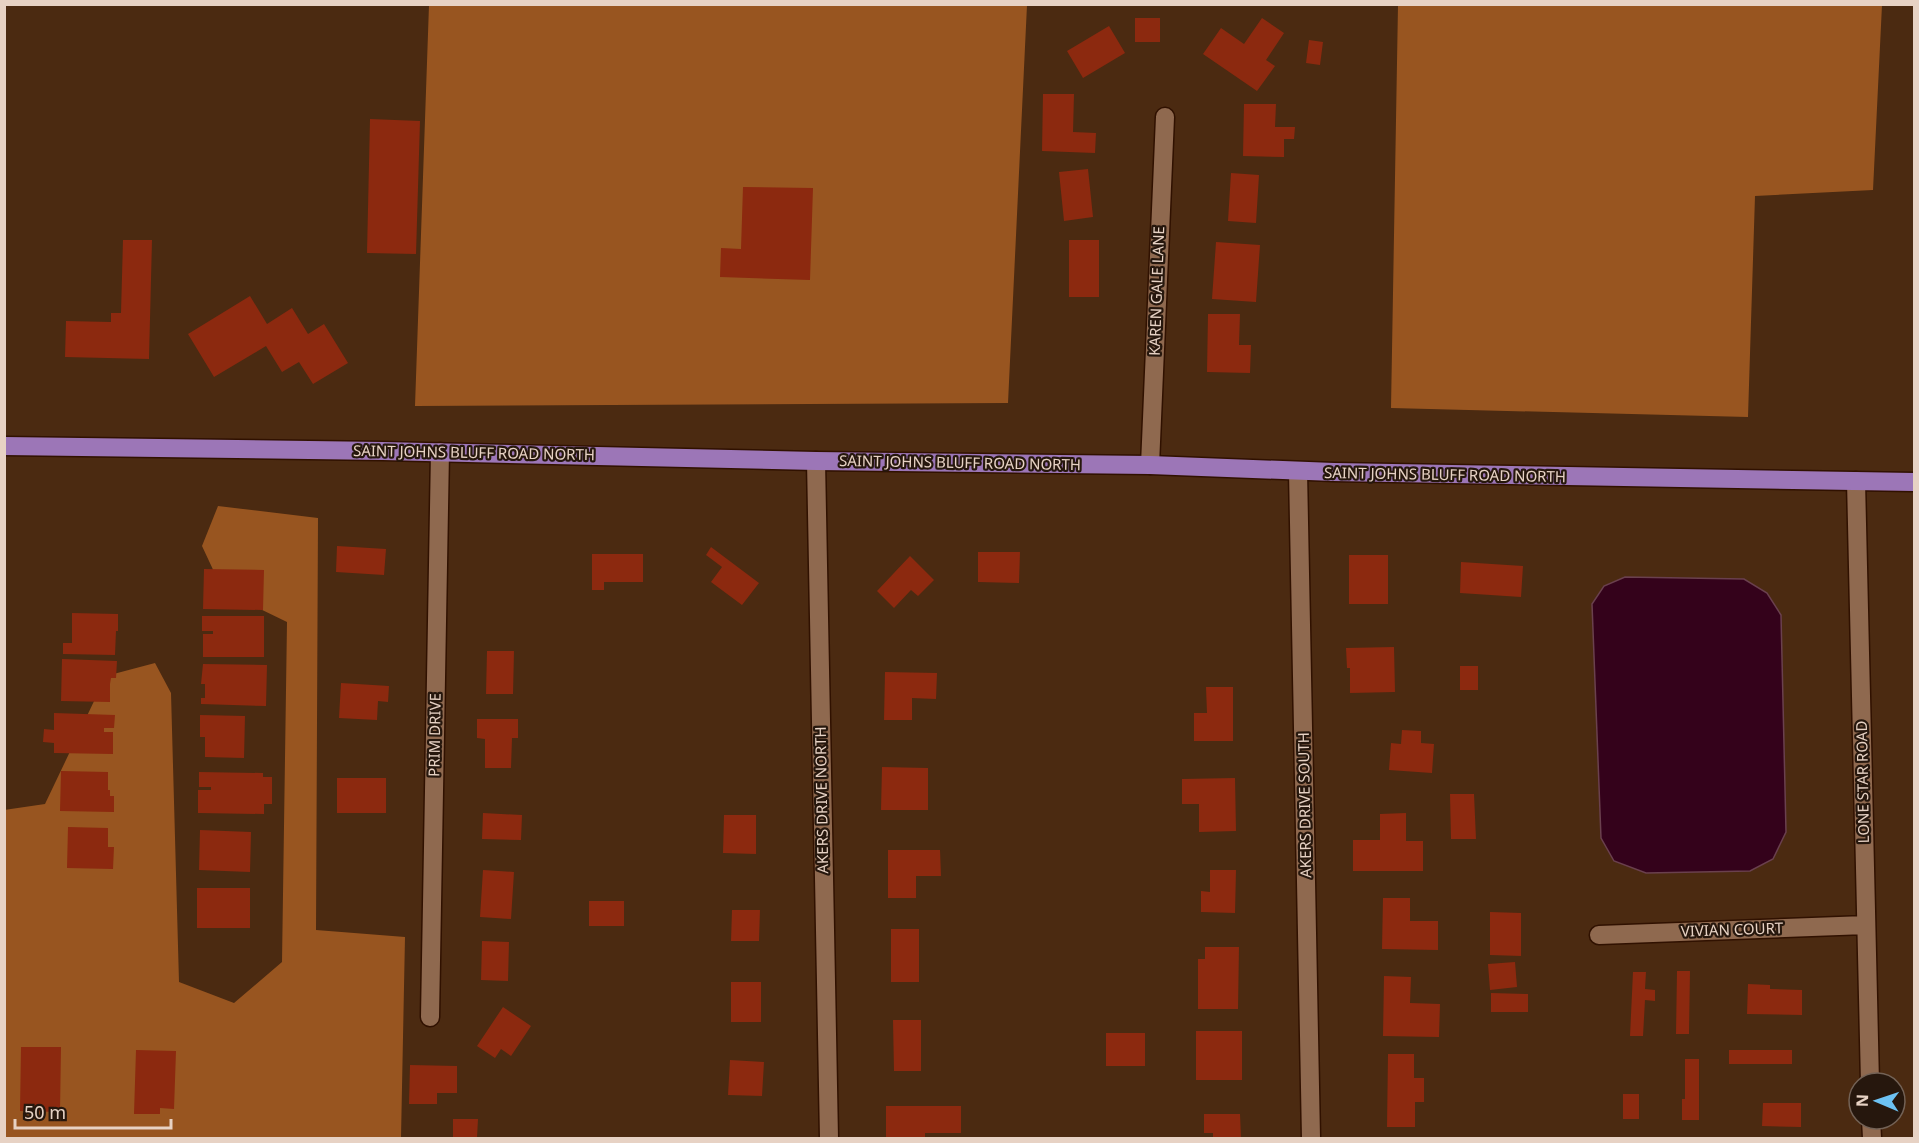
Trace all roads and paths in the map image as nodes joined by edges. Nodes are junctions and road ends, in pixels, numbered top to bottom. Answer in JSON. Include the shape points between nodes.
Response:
{"nodes":[{"id":1,"x":1164,"y":117,"type":"dead end"},
{"id":2,"x":4,"y":446,"type":"edge"},
{"id":3,"x":440,"y":452,"type":"junction"},
{"id":4,"x":816,"y":461,"type":"junction"},
{"id":5,"x":1150,"y":465,"type":"junction"},
{"id":6,"x":1298,"y":471,"type":"junction"},
{"id":7,"x":1856,"y":481,"type":"junction"},
{"id":8,"x":1914,"y":482,"type":"edge"},
{"id":9,"x":1866,"y":925,"type":"junction"},
{"id":10,"x":1599,"y":935,"type":"dead end"},
{"id":11,"x":430,"y":1017,"type":"dead end"},
{"id":12,"x":1870,"y":1071,"type":"edge"},
{"id":13,"x":829,"y":1138,"type":"edge"},
{"id":14,"x":1311,"y":1138,"type":"edge"}],
"edges":[{"from":1,"to":5,"type":"street","name":"KAREN GALE LANE"},
{"from":2,"to":3,"type":"main road","name":"SAINT JOHNS BLUFF ROAD NORTH"},
{"from":3,"to":4,"type":"main road","name":"SAINT JOHNS BLUFF ROAD NORTH"},
{"from":3,"to":11,"type":"street","name":"PRIM DRIVE"},
{"from":4,"to":5,"type":"main road","name":"SAINT JOHNS BLUFF ROAD NORTH"},
{"from":4,"to":13,"type":"street","name":"AKERS DRIVE NORTH"},
{"from":5,"to":6,"type":"main road","name":"SAINT JOHNS BLUFF ROAD NORTH"},
{"from":6,"to":7,"type":"main road","name":"SAINT JOHNS BLUFF ROAD NORTH"},
{"from":6,"to":14,"type":"street","name":"AKERS DRIVE SOUTH"},
{"from":7,"to":8,"type":"main road","name":"SAINT JOHNS BLUFF ROAD NORTH"},
{"from":7,"to":9,"type":"street","name":"LONE STAR ROAD"},
{"from":9,"to":10,"type":"street","name":"VIVIAN COURT"},
{"from":9,"to":12,"type":"street","name":"LONE STAR ROAD"}]}
